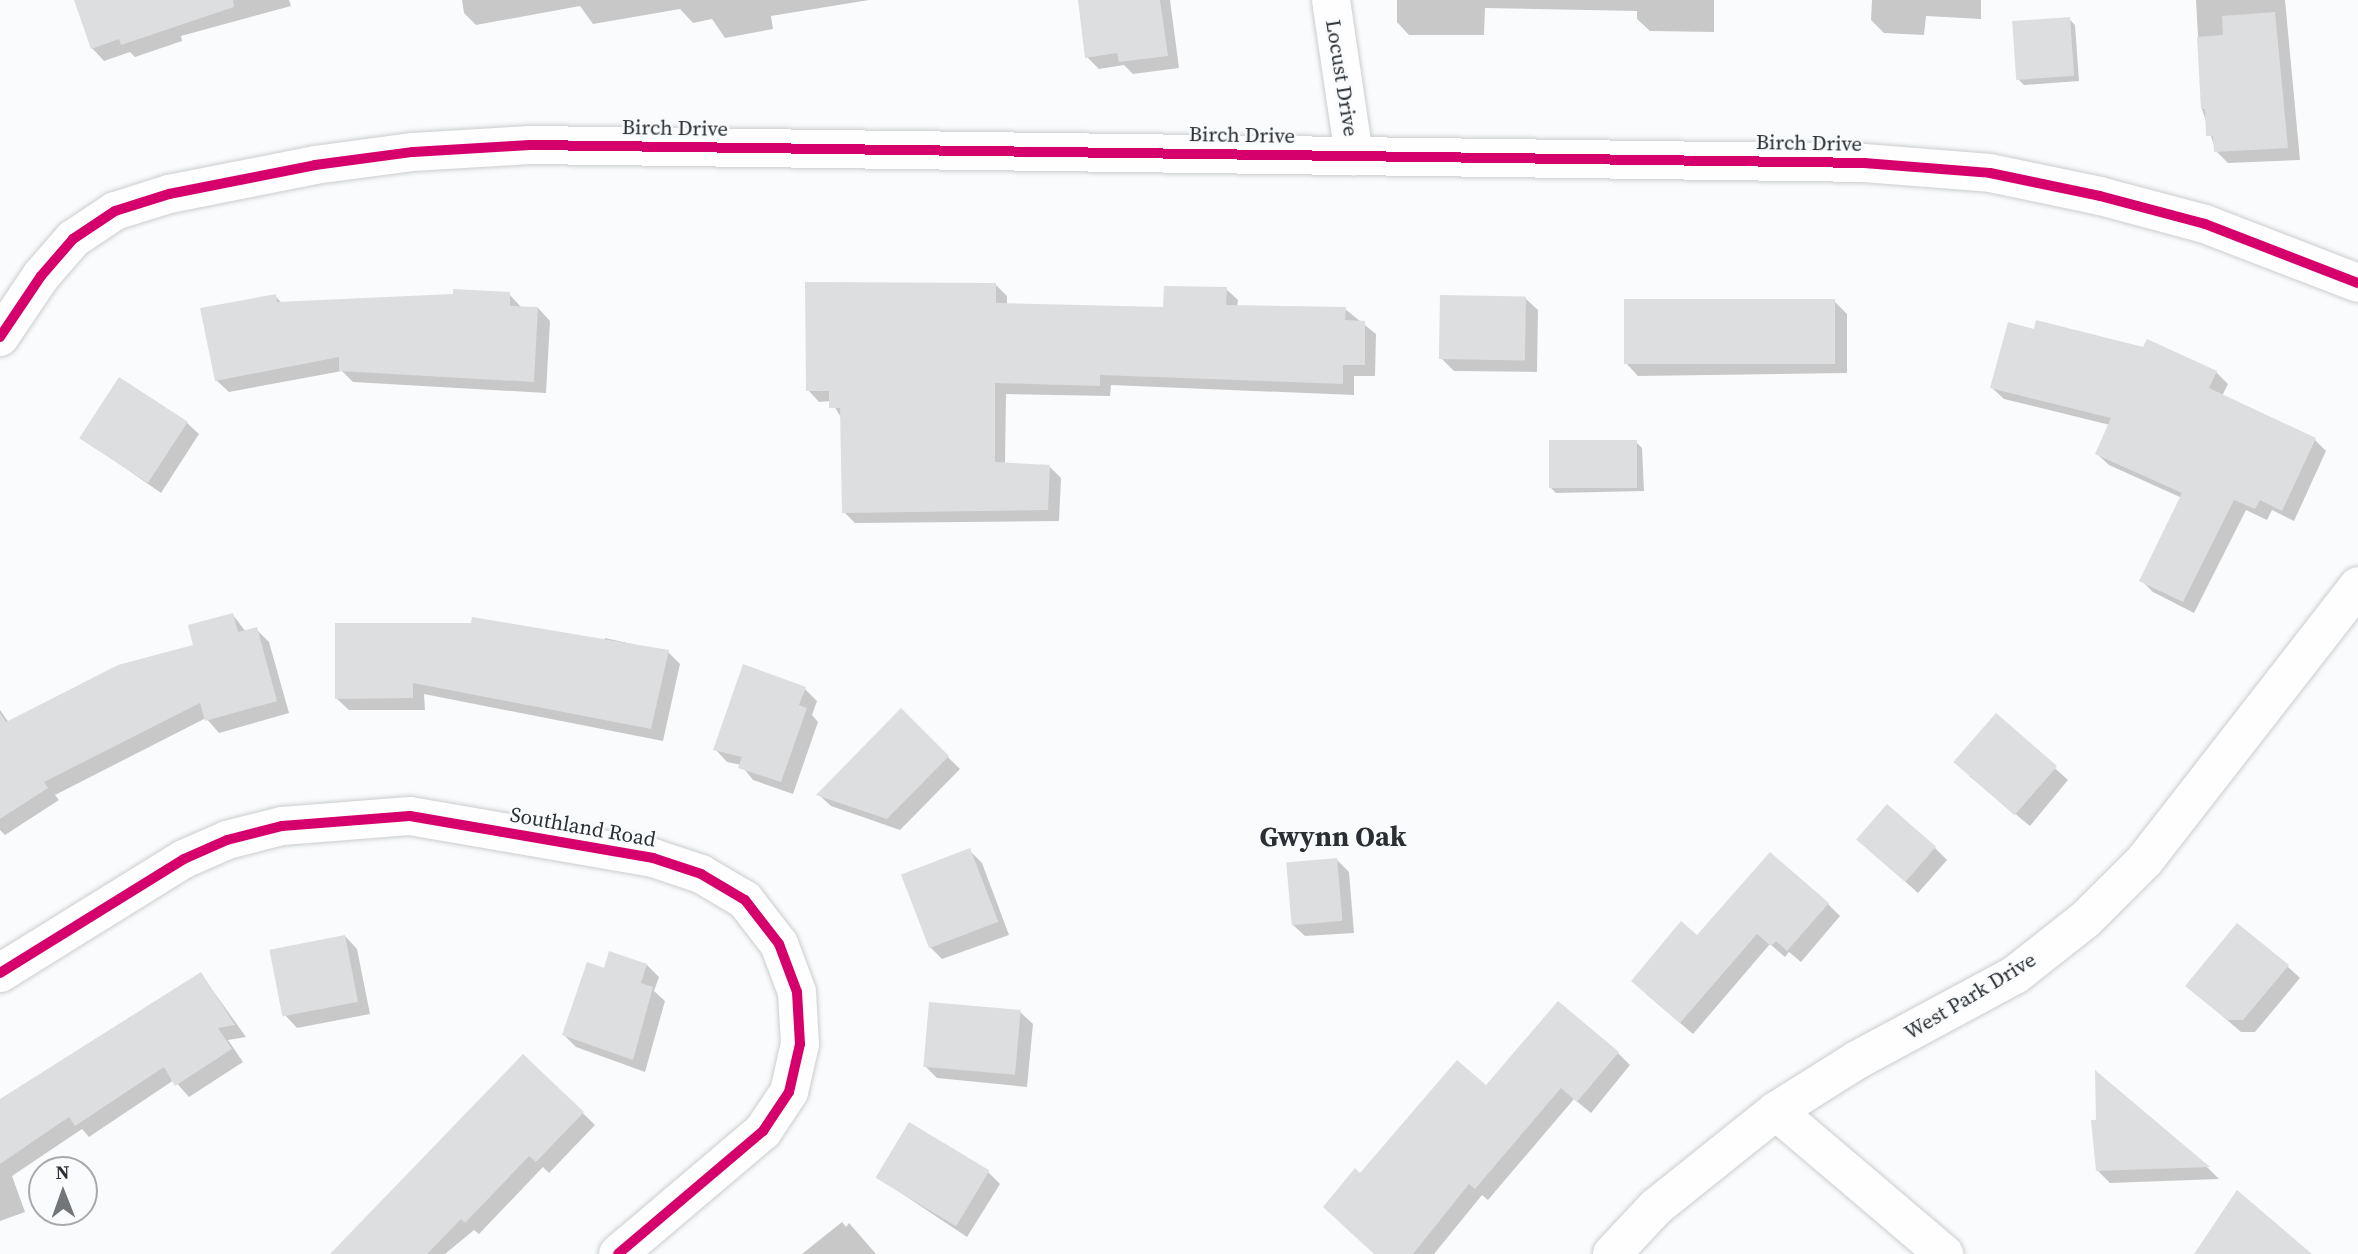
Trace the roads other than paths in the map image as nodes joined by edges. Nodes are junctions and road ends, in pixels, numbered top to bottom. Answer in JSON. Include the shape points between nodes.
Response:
{"nodes":[{"id":1,"x":1331,"y":0,"type":"edge"},
{"id":2,"x":1354,"y":156,"type":"junction"},
{"id":3,"x":2358,"y":284,"type":"edge"},
{"id":4,"x":0,"y":337,"type":"edge"},
{"id":5,"x":2358,"y":586,"type":"edge"},
{"id":6,"x":0,"y":973,"type":"edge"},
{"id":7,"x":1776,"y":1111,"type":"junction"},
{"id":8,"x":618,"y":1254,"type":"edge"},
{"id":9,"x":1612,"y":1254,"type":"edge"},
{"id":10,"x":1944,"y":1254,"type":"edge"}],
"edges":[{"from":1,"to":2,"type":"street","name":"Locust Drive"},
{"from":2,"to":3,"type":"street","name":"Birch Drive","via":[[1864,163],[1990,173],[2205,224]]},
{"from":2,"to":4,"type":"street","name":"Birch Drive","via":[[530,145],[413,152],[315,165],[169,194],[115,211],[73,239],[41,276]]},
{"from":5,"to":7,"type":"street","name":"West Park Drive","via":[[2145,860],[2086,919],[2015,975],[1857,1060]]},
{"from":6,"to":8,"type":"street","name":"Southland Road","via":[[184,859],[227,840],[282,826],[410,816],[653,858],[701,874],[745,900],[779,944],[797,992],[800,1044],[789,1092],[763,1131]]},
{"from":7,"to":9,"type":"street","name":"West Park Drive","via":[[1656,1207]]},
{"from":7,"to":10,"type":"street"}]}
